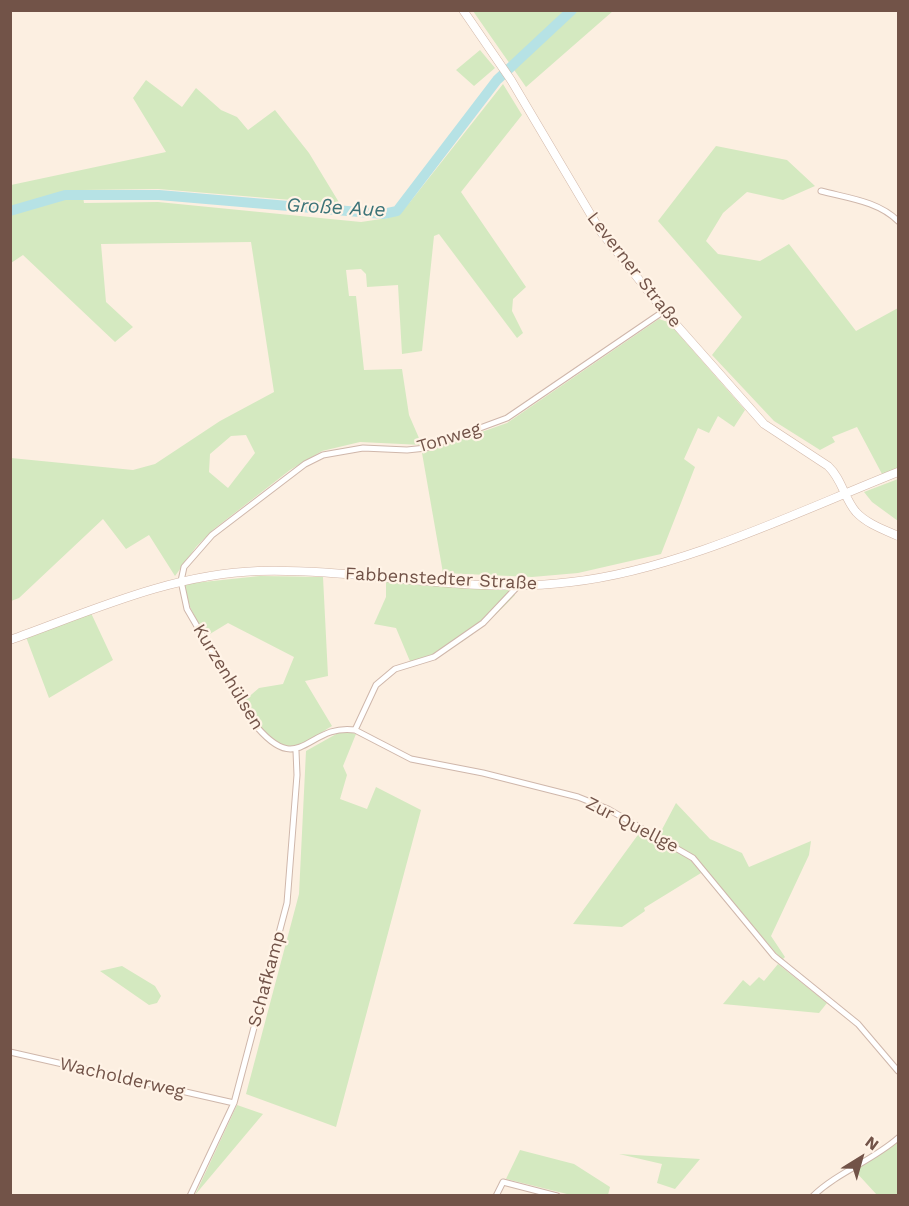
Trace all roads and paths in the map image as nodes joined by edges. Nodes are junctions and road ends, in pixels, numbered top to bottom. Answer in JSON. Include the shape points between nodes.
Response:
{"nodes":[{"id":1,"x":463,"y":10,"type":"edge"},
{"id":2,"x":821,"y":191,"type":"dead end"},
{"id":3,"x":898,"y":221,"type":"edge"},
{"id":4,"x":664,"y":311,"type":"junction"},
{"id":5,"x":898,"y":472,"type":"edge"},
{"id":6,"x":846,"y":493,"type":"junction"},
{"id":7,"x":898,"y":536,"type":"edge"},
{"id":8,"x":181,"y":581,"type":"junction"},
{"id":9,"x":518,"y":586,"type":"junction"},
{"id":10,"x":10,"y":640,"type":"edge"},
{"id":11,"x":355,"y":730,"type":"junction"},
{"id":12,"x":296,"y":751,"type":"junction"},
{"id":13,"x":10,"y":1052,"type":"edge"},
{"id":14,"x":898,"y":1071,"type":"edge"},
{"id":15,"x":234,"y":1103,"type":"junction"},
{"id":16,"x":898,"y":1138,"type":"edge"},
{"id":17,"x":190,"y":1196,"type":"edge"},
{"id":18,"x":496,"y":1196,"type":"edge"},
{"id":19,"x":557,"y":1196,"type":"edge"},
{"id":20,"x":813,"y":1196,"type":"edge"}],
"edges":[{"from":1,"to":4,"type":"street","name":"Leverner Straße","via":[[511,80],[601,232]]},
{"from":2,"to":3,"type":"street","via":[[866,202]]},
{"from":4,"to":6,"type":"street","name":"Leverner Straße","via":[[764,424],[828,466]]},
{"from":4,"to":8,"type":"street","name":"Tonweg","via":[[507,418],[426,448],[344,449],[305,464],[212,535],[184,567]]},
{"from":5,"to":6,"type":"street","name":"Fabbenstedter Straße"},
{"from":6,"to":7,"type":"street","name":"Leverner Straße","via":[[861,516]]},
{"from":6,"to":9,"type":"street","name":"Fabbenstedter Straße","via":[[658,564],[603,578]]},
{"from":8,"to":9,"type":"street","name":"Fabbenstedter Straße","via":[[256,571],[300,571]]},
{"from":8,"to":10,"type":"street","name":"Fabbenstedter Straße"},
{"from":8,"to":12,"type":"street","name":"Kurzenhülsen","via":[[187,609],[252,721],[265,738]]},
{"from":9,"to":11,"type":"street","via":[[483,623],[434,657],[395,669],[376,685]]},
{"from":11,"to":12,"type":"street","via":[[333,731]]},
{"from":11,"to":14,"type":"street","name":"Zur Quellge","via":[[411,759],[578,797],[683,850],[774,956],[858,1024]]},
{"from":12,"to":15,"type":"street","name":"Schafkamp","via":[[287,903]]},
{"from":13,"to":15,"type":"street","name":"Wacholderweg"},
{"from":15,"to":17,"type":"street","name":"Schafkamp"},
{"from":16,"to":20,"type":"street"},
{"from":18,"to":19,"type":"street","via":[[503,1182]]}]}
